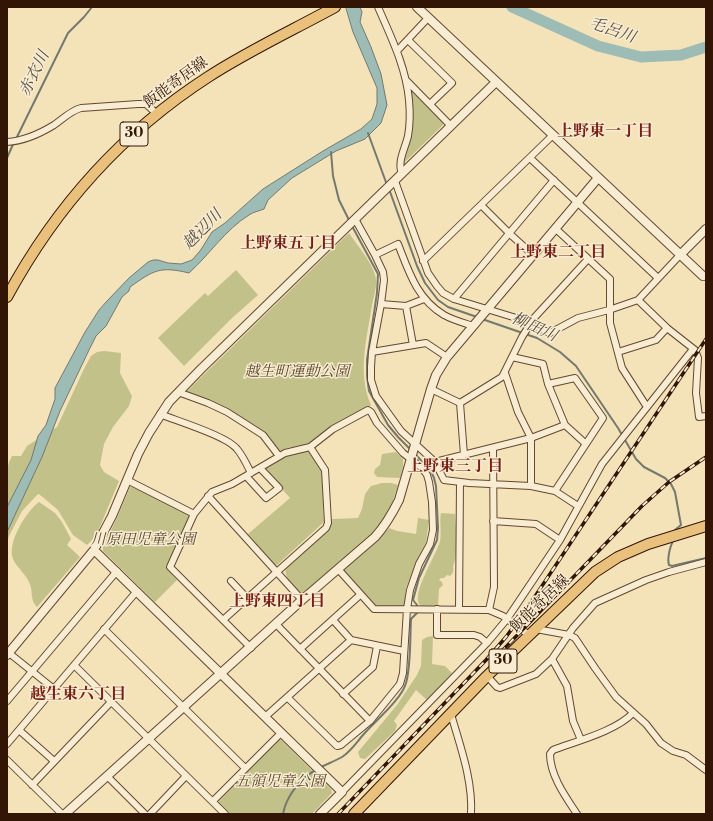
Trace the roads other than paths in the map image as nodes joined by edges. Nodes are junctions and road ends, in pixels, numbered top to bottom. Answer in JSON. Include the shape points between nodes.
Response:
{"nodes":[{"id":1,"x":335,"y":7,"type":"edge"},
{"id":2,"x":378,"y":7,"type":"edge"},
{"id":3,"x":417,"y":7,"type":"edge"},
{"id":4,"x":428,"y":18,"type":"junction"},
{"id":5,"x":408,"y":40,"type":"junction"},
{"id":6,"x":397,"y":51,"type":"junction"},
{"id":7,"x":407,"y":81,"type":"junction"},
{"id":8,"x":496,"y":82,"type":"junction"},
{"id":9,"x":430,"y":104,"type":"junction"},
{"id":10,"x":157,"y":114,"type":"junction"},
{"id":11,"x":451,"y":126,"type":"junction"},
{"id":12,"x":553,"y":135,"type":"junction"},
{"id":13,"x":7,"y":142,"type":"edge"},
{"id":14,"x":530,"y":158,"type":"junction"},
{"id":15,"x":402,"y":174,"type":"junction"},
{"id":16,"x":598,"y":178,"type":"junction"},
{"id":17,"x":554,"y":180,"type":"junction"},
{"id":18,"x":394,"y":182,"type":"junction"},
{"id":19,"x":578,"y":202,"type":"junction"},
{"id":20,"x":481,"y":205,"type":"junction"},
{"id":21,"x":354,"y":220,"type":"junction"},
{"id":22,"x":556,"y":229,"type":"junction"},
{"id":23,"x":706,"y":229,"type":"edge"},
{"id":24,"x":510,"y":234,"type":"junction"},
{"id":25,"x":375,"y":255,"type":"junction"},
{"id":26,"x":533,"y":255,"type":"junction"},
{"id":27,"x":680,"y":255,"type":"junction"},
{"id":28,"x":588,"y":259,"type":"junction"},
{"id":29,"x":424,"y":261,"type":"junction"},
{"id":30,"x":705,"y":277,"type":"edge"},
{"id":31,"x":658,"y":278,"type":"junction"},
{"id":32,"x":7,"y":296,"type":"edge"},
{"id":33,"x":424,"y":299,"type":"junction"},
{"id":34,"x":454,"y":299,"type":"junction"},
{"id":35,"x":638,"y":300,"type":"junction"},
{"id":36,"x":382,"y":304,"type":"junction"},
{"id":37,"x":406,"y":306,"type":"junction"},
{"id":38,"x":609,"y":310,"type":"junction"},
{"id":39,"x":486,"y":311,"type":"junction"},
{"id":40,"x":475,"y":324,"type":"junction"},
{"id":41,"x":530,"y":324,"type":"junction"},
{"id":42,"x":667,"y":328,"type":"junction"},
{"id":43,"x":413,"y":345,"type":"junction"},
{"id":44,"x":693,"y":349,"type":"junction"},
{"id":45,"x":372,"y":352,"type":"junction"},
{"id":46,"x":618,"y":352,"type":"junction"},
{"id":47,"x":447,"y":357,"type":"junction"},
{"id":48,"x":512,"y":357,"type":"junction"},
{"id":49,"x":506,"y":373,"type":"junction"},
{"id":50,"x":548,"y":384,"type":"junction"},
{"id":51,"x":431,"y":389,"type":"junction"},
{"id":52,"x":178,"y":392,"type":"junction"},
{"id":53,"x":460,"y":403,"type":"junction"},
{"id":54,"x":647,"y":407,"type":"junction"},
{"id":55,"x":160,"y":414,"type":"junction"},
{"id":56,"x":706,"y":416,"type":"edge"},
{"id":57,"x":565,"y":425,"type":"junction"},
{"id":58,"x":531,"y":438,"type":"junction"},
{"id":59,"x":586,"y":444,"type":"junction"},
{"id":60,"x":310,"y":447,"type":"junction"},
{"id":61,"x":493,"y":448,"type":"junction"},
{"id":62,"x":413,"y":451,"type":"junction"},
{"id":63,"x":464,"y":455,"type":"junction"},
{"id":64,"x":279,"y":456,"type":"junction"},
{"id":65,"x":435,"y":462,"type":"junction"},
{"id":66,"x":260,"y":468,"type":"junction"},
{"id":67,"x":248,"y":474,"type":"junction"},
{"id":68,"x":127,"y":480,"type":"junction"},
{"id":69,"x":460,"y":482,"type":"junction"},
{"id":70,"x":492,"y":484,"type":"junction"},
{"id":71,"x":531,"y":486,"type":"junction"},
{"id":72,"x":556,"y":491,"type":"junction"},
{"id":73,"x":208,"y":496,"type":"junction"},
{"id":74,"x":578,"y":506,"type":"junction"},
{"id":75,"x":194,"y":514,"type":"junction"},
{"id":76,"x":493,"y":521,"type":"junction"},
{"id":77,"x":706,"y":526,"type":"edge"},
{"id":78,"x":560,"y":540,"type":"junction"},
{"id":79,"x":94,"y":550,"type":"junction"},
{"id":80,"x":706,"y":562,"type":"edge"},
{"id":81,"x":338,"y":569,"type":"junction"},
{"id":82,"x":117,"y":571,"type":"junction"},
{"id":83,"x":276,"y":572,"type":"junction"},
{"id":84,"x":232,"y":581,"type":"dead end"},
{"id":85,"x":137,"y":591,"type":"junction"},
{"id":86,"x":360,"y":595,"type":"junction"},
{"id":87,"x":247,"y":598,"type":"junction"},
{"id":88,"x":302,"y":600,"type":"junction"},
{"id":89,"x":410,"y":609,"type":"junction"},
{"id":90,"x":437,"y":609,"type":"junction"},
{"id":91,"x":459,"y":609,"type":"junction"},
{"id":92,"x":489,"y":610,"type":"junction"},
{"id":93,"x":507,"y":619,"type":"junction"},
{"id":94,"x":223,"y":620,"type":"junction"},
{"id":95,"x":333,"y":620,"type":"junction"},
{"id":96,"x":276,"y":624,"type":"junction"},
{"id":97,"x":104,"y":629,"type":"junction"},
{"id":98,"x":532,"y":632,"type":"junction"},
{"id":99,"x":569,"y":635,"type":"junction"},
{"id":100,"x":351,"y":640,"type":"junction"},
{"id":101,"x":487,"y":643,"type":"junction"},
{"id":102,"x":377,"y":646,"type":"junction"},
{"id":103,"x":250,"y":648,"type":"junction"},
{"id":104,"x":300,"y":649,"type":"junction"},
{"id":105,"x":404,"y":651,"type":"junction"},
{"id":106,"x":8,"y":654,"type":"edge"},
{"id":107,"x":552,"y":659,"type":"junction"},
{"id":108,"x":74,"y":665,"type":"junction"},
{"id":109,"x":319,"y":668,"type":"junction"},
{"id":110,"x":32,"y":671,"type":"junction"},
{"id":111,"x":221,"y":674,"type":"junction"},
{"id":112,"x":487,"y":676,"type":"junction"},
{"id":113,"x":54,"y":689,"type":"junction"},
{"id":114,"x":344,"y":694,"type":"junction"},
{"id":115,"x":288,"y":698,"type":"junction"},
{"id":116,"x":7,"y":701,"type":"edge"},
{"id":117,"x":111,"y":702,"type":"junction"},
{"id":118,"x":184,"y":708,"type":"junction"},
{"id":119,"x":633,"y":712,"type":"junction"},
{"id":120,"x":451,"y":714,"type":"junction"},
{"id":121,"x":265,"y":717,"type":"junction"},
{"id":122,"x":370,"y":721,"type":"junction"},
{"id":123,"x":19,"y":730,"type":"junction"},
{"id":124,"x":282,"y":733,"type":"junction"},
{"id":125,"x":148,"y":739,"type":"junction"},
{"id":126,"x":580,"y":740,"type":"junction"},
{"id":127,"x":7,"y":744,"type":"edge"},
{"id":128,"x":7,"y":760,"type":"edge"},
{"id":129,"x":54,"y":761,"type":"junction"},
{"id":130,"x":245,"y":768,"type":"junction"},
{"id":131,"x":706,"y":770,"type":"edge"},
{"id":132,"x":107,"y":776,"type":"junction"},
{"id":133,"x":186,"y":776,"type":"junction"},
{"id":134,"x":32,"y":785,"type":"junction"},
{"id":135,"x":342,"y":792,"type":"junction"},
{"id":136,"x":213,"y":801,"type":"junction"},
{"id":137,"x":64,"y":814,"type":"edge"},
{"id":138,"x":144,"y":814,"type":"edge"},
{"id":139,"x":150,"y":814,"type":"edge"},
{"id":140,"x":225,"y":814,"type":"edge"},
{"id":141,"x":320,"y":814,"type":"edge"},
{"id":142,"x":354,"y":814,"type":"edge"},
{"id":143,"x":471,"y":814,"type":"edge"},
{"id":144,"x":577,"y":814,"type":"edge"}],
"edges":[{"from":1,"to":10,"type":"main road","name":"飯能寄居線","number":"30","via":[[218,71]]},
{"from":2,"to":6,"type":"street"},
{"from":3,"to":4,"type":"street"},
{"from":4,"to":5,"type":"street"},
{"from":4,"to":8,"type":"street"},
{"from":5,"to":6,"type":"street"},
{"from":5,"to":9,"type":"street","via":[[452,83]]},
{"from":6,"to":7,"type":"street"},
{"from":7,"to":9,"type":"street"},
{"from":7,"to":15,"type":"street","via":[[408,129],[405,149],[399,163]]},
{"from":8,"to":11,"type":"street"},
{"from":8,"to":12,"type":"street"},
{"from":9,"to":11,"type":"street"},
{"from":10,"to":13,"type":"street","via":[[146,104],[81,108],[39,132],[16,142]]},
{"from":10,"to":32,"type":"main road","name":"飯能寄居線","number":"30","via":[[118,148],[74,197],[22,269]]},
{"from":11,"to":15,"type":"street"},
{"from":12,"to":14,"type":"street"},
{"from":12,"to":16,"type":"street"},
{"from":14,"to":17,"type":"street"},
{"from":14,"to":20,"type":"street"},
{"from":15,"to":18,"type":"street"},
{"from":16,"to":19,"type":"street"},
{"from":16,"to":27,"type":"street"},
{"from":17,"to":19,"type":"street"},
{"from":17,"to":24,"type":"street"},
{"from":18,"to":21,"type":"street"},
{"from":18,"to":29,"type":"street"},
{"from":19,"to":22,"type":"street"},
{"from":19,"to":31,"type":"street"},
{"from":20,"to":24,"type":"street"},
{"from":20,"to":29,"type":"street"},
{"from":21,"to":25,"type":"street"},
{"from":21,"to":52,"type":"street"},
{"from":22,"to":26,"type":"street"},
{"from":22,"to":28,"type":"street"},
{"from":23,"to":27,"type":"street"},
{"from":24,"to":26,"type":"street"},
{"from":24,"to":34,"type":"street"},
{"from":25,"to":33,"type":"street","via":[[398,244],[413,283]]},
{"from":25,"to":36,"type":"street","via":[[383,272]]},
{"from":26,"to":39,"type":"street"},
{"from":27,"to":30,"type":"street"},
{"from":27,"to":31,"type":"street"},
{"from":28,"to":38,"type":"street","via":[[610,279]]},
{"from":28,"to":41,"type":"street"},
{"from":29,"to":34,"type":"street","via":[[436,286]]},
{"from":31,"to":35,"type":"street"},
{"from":33,"to":37,"type":"street"},
{"from":33,"to":40,"type":"street","via":[[444,315]]},
{"from":34,"to":39,"type":"street"},
{"from":35,"to":38,"type":"street"},
{"from":35,"to":42,"type":"street"},
{"from":36,"to":37,"type":"street"},
{"from":36,"to":45,"type":"street"},
{"from":37,"to":43,"type":"street"},
{"from":38,"to":41,"type":"street","via":[[578,318],[550,333]]},
{"from":38,"to":46,"type":"street"},
{"from":39,"to":40,"type":"street"},
{"from":39,"to":41,"type":"street"},
{"from":40,"to":47,"type":"street"},
{"from":41,"to":48,"type":"street"},
{"from":42,"to":44,"type":"street"},
{"from":42,"to":46,"type":"street","via":[[656,340]]},
{"from":43,"to":45,"type":"street"},
{"from":43,"to":47,"type":"street","via":[[426,343]]},
{"from":44,"to":54,"type":"street"},
{"from":44,"to":56,"type":"street","via":[[698,358],[696,393],[699,417]]},
{"from":45,"to":62,"type":"street","via":[[371,380],[376,396]]},
{"from":46,"to":54,"type":"street","via":[[622,368]]},
{"from":47,"to":51,"type":"street"},
{"from":48,"to":49,"type":"street"},
{"from":48,"to":50,"type":"street","via":[[543,364]]},
{"from":49,"to":53,"type":"street"},
{"from":49,"to":58,"type":"street","via":[[518,412]]},
{"from":50,"to":57,"type":"street"},
{"from":50,"to":59,"type":"street","via":[[575,378],[602,418]]},
{"from":51,"to":53,"type":"street"},
{"from":51,"to":62,"type":"street"},
{"from":52,"to":55,"type":"street"},
{"from":52,"to":64,"type":"street","via":[[227,412],[263,435]]},
{"from":53,"to":63,"type":"street"},
{"from":54,"to":74,"type":"street","via":[[602,464]]},
{"from":55,"to":67,"type":"street","via":[[230,443],[237,448]]},
{"from":55,"to":68,"type":"street"},
{"from":57,"to":58,"type":"street"},
{"from":57,"to":59,"type":"street"},
{"from":58,"to":61,"type":"street"},
{"from":58,"to":71,"type":"street"},
{"from":59,"to":72,"type":"street"},
{"from":60,"to":62,"type":"street","via":[[332,429],[368,410],[398,447]]},
{"from":60,"to":64,"type":"street"},
{"from":60,"to":83,"type":"street","via":[[325,470],[328,524]]},
{"from":61,"to":63,"type":"street"},
{"from":61,"to":70,"type":"street"},
{"from":62,"to":65,"type":"street"},
{"from":62,"to":81,"type":"street","via":[[392,516],[375,537]]},
{"from":62,"to":89,"type":"street","via":[[429,482],[433,530],[430,544],[412,584]]},
{"from":63,"to":65,"type":"street"},
{"from":64,"to":66,"type":"street"},
{"from":65,"to":69,"type":"street","via":[[444,480]]},
{"from":66,"to":67,"type":"street"},
{"from":66,"to":67,"type":"street","via":[[279,488],[266,498]]},
{"from":67,"to":73,"type":"street"},
{"from":68,"to":75,"type":"street"},
{"from":68,"to":79,"type":"street"},
{"from":69,"to":70,"type":"street"},
{"from":69,"to":91,"type":"street"},
{"from":70,"to":71,"type":"street"},
{"from":70,"to":76,"type":"street"},
{"from":71,"to":72,"type":"street"},
{"from":72,"to":74,"type":"street"},
{"from":73,"to":75,"type":"street"},
{"from":73,"to":83,"type":"street"},
{"from":74,"to":78,"type":"street"},
{"from":75,"to":94,"type":"street","via":[[170,567]]},
{"from":76,"to":78,"type":"street","via":[[536,524]]},
{"from":76,"to":92,"type":"street","via":[[494,587]]},
{"from":77,"to":98,"type":"main road","name":"飯能寄居線","number":"30","via":[[648,544],[618,557],[595,572]]},
{"from":78,"to":93,"type":"street"},
{"from":79,"to":82,"type":"street"},
{"from":79,"to":106,"type":"street"},
{"from":80,"to":99,"type":"street","via":[[646,580],[596,603]]},
{"from":81,"to":86,"type":"street"},
{"from":81,"to":88,"type":"street"},
{"from":82,"to":85,"type":"street"},
{"from":82,"to":110,"type":"street"},
{"from":83,"to":87,"type":"street"},
{"from":83,"to":88,"type":"street"},
{"from":84,"to":87,"type":"street"},
{"from":85,"to":97,"type":"street"},
{"from":85,"to":111,"type":"street"},
{"from":86,"to":89,"type":"street","via":[[374,609]]},
{"from":86,"to":95,"type":"street"},
{"from":87,"to":94,"type":"street"},
{"from":88,"to":96,"type":"street"},
{"from":89,"to":90,"type":"street"},
{"from":89,"to":105,"type":"street"},
{"from":90,"to":91,"type":"street"},
{"from":90,"to":101,"type":"street","via":[[437,635],[474,635]]},
{"from":91,"to":92,"type":"street"},
{"from":92,"to":93,"type":"street"},
{"from":93,"to":98,"type":"street"},
{"from":93,"to":101,"type":"street"},
{"from":94,"to":103,"type":"street"},
{"from":95,"to":100,"type":"street"},
{"from":95,"to":104,"type":"street"},
{"from":96,"to":103,"type":"street"},
{"from":96,"to":104,"type":"street"},
{"from":97,"to":108,"type":"street"},
{"from":97,"to":118,"type":"street"},
{"from":98,"to":99,"type":"street"},
{"from":98,"to":112,"type":"main road","name":"飯能寄居線","number":"30"},
{"from":99,"to":107,"type":"street"},
{"from":99,"to":119,"type":"street","via":[[575,638],[616,697]]},
{"from":100,"to":102,"type":"street"},
{"from":100,"to":109,"type":"street"},
{"from":101,"to":135,"type":"street"},
{"from":102,"to":105,"type":"street"},
{"from":102,"to":114,"type":"street","via":[[373,667]]},
{"from":103,"to":111,"type":"street"},
{"from":104,"to":109,"type":"street"},
{"from":105,"to":122,"type":"street","via":[[400,684]]},
{"from":106,"to":110,"type":"street"},
{"from":107,"to":112,"type":"street","via":[[536,674],[500,688]]},
{"from":107,"to":126,"type":"street","via":[[567,686],[573,721]]},
{"from":108,"to":113,"type":"street"},
{"from":108,"to":117,"type":"street"},
{"from":109,"to":114,"type":"street"},
{"from":109,"to":115,"type":"street"},
{"from":110,"to":113,"type":"street"},
{"from":110,"to":116,"type":"street"},
{"from":111,"to":118,"type":"street"},
{"from":111,"to":121,"type":"street"},
{"from":112,"to":120,"type":"main road","name":"飯能寄居線","number":"30"},
{"from":113,"to":123,"type":"street"},
{"from":114,"to":122,"type":"street"},
{"from":115,"to":121,"type":"street"},
{"from":115,"to":122,"type":"street","via":[[337,746]]},
{"from":117,"to":125,"type":"street"},
{"from":117,"to":129,"type":"street"},
{"from":118,"to":125,"type":"street"},
{"from":118,"to":130,"type":"street"},
{"from":119,"to":126,"type":"street","via":[[626,719]]},
{"from":119,"to":131,"type":"street","via":[[661,744],[686,756]]},
{"from":120,"to":142,"type":"main road","name":"飯能寄居線","number":"30"},
{"from":120,"to":143,"type":"street","via":[[471,794]]},
{"from":121,"to":124,"type":"street"},
{"from":123,"to":127,"type":"street"},
{"from":123,"to":129,"type":"street"},
{"from":124,"to":130,"type":"street"},
{"from":124,"to":135,"type":"street"},
{"from":125,"to":132,"type":"street"},
{"from":125,"to":133,"type":"street"},
{"from":126,"to":144,"type":"street","via":[[553,750],[550,754],[553,773]]},
{"from":128,"to":134,"type":"street"},
{"from":129,"to":134,"type":"street"},
{"from":130,"to":136,"type":"street"},
{"from":132,"to":137,"type":"street"},
{"from":132,"to":138,"type":"street"},
{"from":133,"to":136,"type":"street"},
{"from":133,"to":139,"type":"street"},
{"from":134,"to":137,"type":"street"},
{"from":135,"to":141,"type":"street"},
{"from":136,"to":140,"type":"street"}]}
